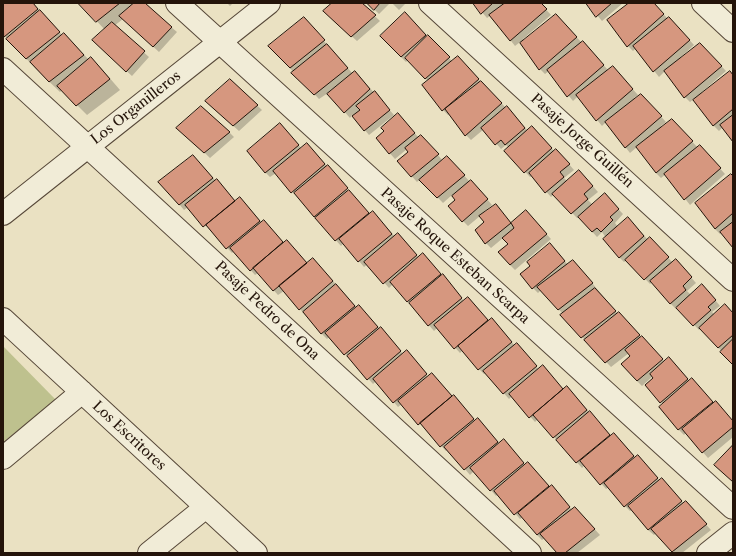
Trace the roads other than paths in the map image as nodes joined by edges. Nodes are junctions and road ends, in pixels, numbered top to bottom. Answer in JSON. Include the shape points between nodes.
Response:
{"nodes":[{"id":1,"x":177,"y":3,"type":"edge"},
{"id":2,"x":269,"y":3,"type":"edge"},
{"id":3,"x":430,"y":3,"type":"edge"},
{"id":4,"x":703,"y":3,"type":"edge"},
{"id":5,"x":733,"y":31,"type":"edge"},
{"id":6,"x":220,"y":42,"type":"junction"},
{"id":7,"x":3,"y":69,"type":"edge"},
{"id":8,"x":88,"y":146,"type":"junction"},
{"id":9,"x":3,"y":214,"type":"edge"},
{"id":10,"x":733,"y":280,"type":"edge"},
{"id":11,"x":3,"y":319,"type":"edge"},
{"id":12,"x":82,"y":392,"type":"junction"},
{"id":13,"x":3,"y":458,"type":"edge"},
{"id":14,"x":206,"y":507,"type":"junction"},
{"id":15,"x":733,"y":508,"type":"edge"},
{"id":16,"x":733,"y":533,"type":"edge"},
{"id":17,"x":150,"y":553,"type":"edge"},
{"id":18,"x":256,"y":553,"type":"edge"},
{"id":19,"x":530,"y":553,"type":"edge"},
{"id":20,"x":708,"y":553,"type":"edge"}],
"edges":[{"from":1,"to":6,"type":"street","name":"Pasaje Roque Esteban Scarpa"},
{"from":2,"to":6,"type":"street","name":"Los Organilleros"},
{"from":3,"to":10,"type":"street","name":"Pasaje Jorge Guillén"},
{"from":4,"to":5,"type":"street"},
{"from":6,"to":8,"type":"street","name":"Los Organilleros"},
{"from":6,"to":15,"type":"street","name":"Pasaje Roque Esteban Scarpa"},
{"from":7,"to":8,"type":"street","name":"Pasaje Pedro de Ona"},
{"from":8,"to":9,"type":"street","name":"Los Organilleros"},
{"from":8,"to":19,"type":"street","name":"Pasaje Pedro de Ona"},
{"from":11,"to":12,"type":"street","name":"Los Escritores"},
{"from":12,"to":13,"type":"street"},
{"from":12,"to":14,"type":"street","name":"Los Escritores"},
{"from":14,"to":17,"type":"street"},
{"from":14,"to":18,"type":"street","name":"Los Escritores"},
{"from":16,"to":20,"type":"street"}]}
